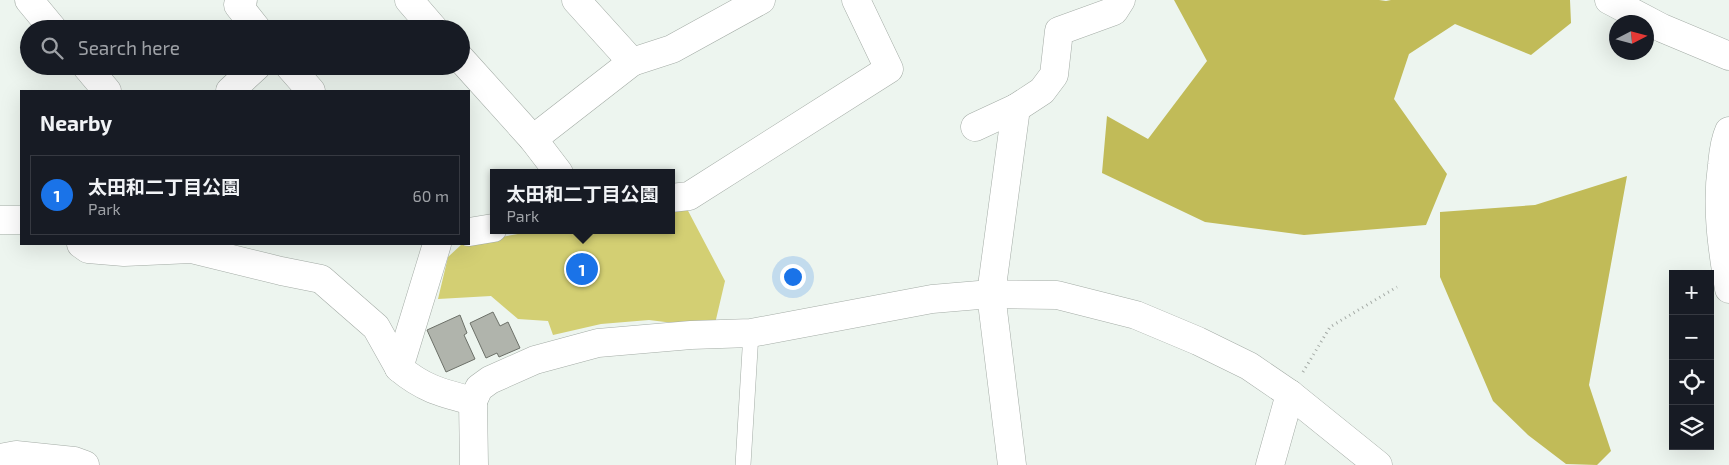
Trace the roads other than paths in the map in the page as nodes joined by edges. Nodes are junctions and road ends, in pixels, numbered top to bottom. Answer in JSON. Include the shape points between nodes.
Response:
{"nodes":[{"id":1,"x":29,"y":0,"type":"edge"},
{"id":2,"x":409,"y":0,"type":"edge"},
{"id":3,"x":576,"y":0,"type":"edge"},
{"id":4,"x":761,"y":0,"type":"edge"},
{"id":5,"x":856,"y":0,"type":"edge"},
{"id":6,"x":1121,"y":0,"type":"edge"},
{"id":7,"x":1609,"y":0,"type":"edge"},
{"id":8,"x":238,"y":2,"type":"edge"},
{"id":9,"x":46,"y":20,"type":"edge"},
{"id":10,"x":251,"y":20,"type":"edge"},
{"id":11,"x":426,"y":20,"type":"edge"},
{"id":12,"x":1729,"y":56,"type":"edge"},
{"id":13,"x":632,"y":62,"type":"junction"},
{"id":14,"x":470,"y":69,"type":"edge"},
{"id":15,"x":94,"y":75,"type":"edge"},
{"id":16,"x":247,"y":75,"type":"edge"},
{"id":17,"x":297,"y":75,"type":"edge"},
{"id":18,"x":107,"y":90,"type":"edge"},
{"id":19,"x":231,"y":90,"type":"edge"},
{"id":20,"x":310,"y":90,"type":"edge"},
{"id":21,"x":1016,"y":108,"type":"junction"},
{"id":22,"x":975,"y":127,"type":"dead end"},
{"id":23,"x":1729,"y":131,"type":"edge"},
{"id":24,"x":533,"y":139,"type":"junction"},
{"id":25,"x":556,"y":169,"type":"edge"},
{"id":26,"x":675,"y":198,"type":"edge"},
{"id":27,"x":0,"y":220,"type":"edge"},
{"id":28,"x":20,"y":220,"type":"edge"},
{"id":29,"x":490,"y":228,"type":"edge"},
{"id":30,"x":470,"y":232,"type":"edge"},
{"id":31,"x":82,"y":245,"type":"edge"},
{"id":32,"x":437,"y":245,"type":"edge"},
{"id":33,"x":1729,"y":289,"type":"edge"},
{"id":34,"x":991,"y":294,"type":"junction"},
{"id":35,"x":751,"y":333,"type":"junction"},
{"id":36,"x":399,"y":368,"type":"junction"},
{"id":37,"x":1290,"y":394,"type":"junction"},
{"id":38,"x":473,"y":401,"type":"junction"},
{"id":39,"x":0,"y":458,"type":"edge"},
{"id":40,"x":85,"y":465,"type":"edge"},
{"id":41,"x":474,"y":465,"type":"edge"},
{"id":42,"x":743,"y":465,"type":"edge"},
{"id":43,"x":1012,"y":465,"type":"edge"},
{"id":44,"x":1270,"y":465,"type":"edge"},
{"id":45,"x":1378,"y":465,"type":"edge"}],
"edges":[{"from":1,"to":9,"type":"street"},
{"from":2,"to":11,"type":"street"},
{"from":3,"to":13,"type":"street"},
{"from":4,"to":13,"type":"street","via":[[672,49]]},
{"from":5,"to":26,"type":"street","via":[[889,69],[690,196]]},
{"from":6,"to":21,"type":"street","via":[[1114,11],[1059,31],[1054,75],[1042,91]]},
{"from":7,"to":12,"type":"street","via":[[1662,28]]},
{"from":8,"to":10,"type":"street"},
{"from":13,"to":24,"type":"street"},
{"from":14,"to":24,"type":"street"},
{"from":15,"to":18,"type":"street"},
{"from":16,"to":19,"type":"street"},
{"from":17,"to":20,"type":"street"},
{"from":21,"to":22,"type":"street"},
{"from":21,"to":34,"type":"street"},
{"from":23,"to":33,"type":"street","via":[[1725,140],[1719,194],[1720,228]]},
{"from":24,"to":25,"type":"street"},
{"from":27,"to":28,"type":"street"},
{"from":29,"to":30,"type":"street"},
{"from":31,"to":36,"type":"street","via":[[88,249],[124,252],[191,249],[321,279],[376,327]]},
{"from":32,"to":36,"type":"street"},
{"from":34,"to":35,"type":"street","via":[[932,299]]},
{"from":34,"to":37,"type":"street","via":[[1056,295],[1136,315],[1250,366]]},
{"from":34,"to":43,"type":"street"},
{"from":35,"to":38,"type":"street","via":[[598,343],[535,360],[490,380],[479,388]]},
{"from":35,"to":42,"type":"lane"},
{"from":36,"to":38,"type":"street","via":[[434,391]]},
{"from":37,"to":44,"type":"street"},
{"from":37,"to":45,"type":"street"},
{"from":38,"to":41,"type":"street"},
{"from":39,"to":40,"type":"street","via":[[16,455]]}]}
